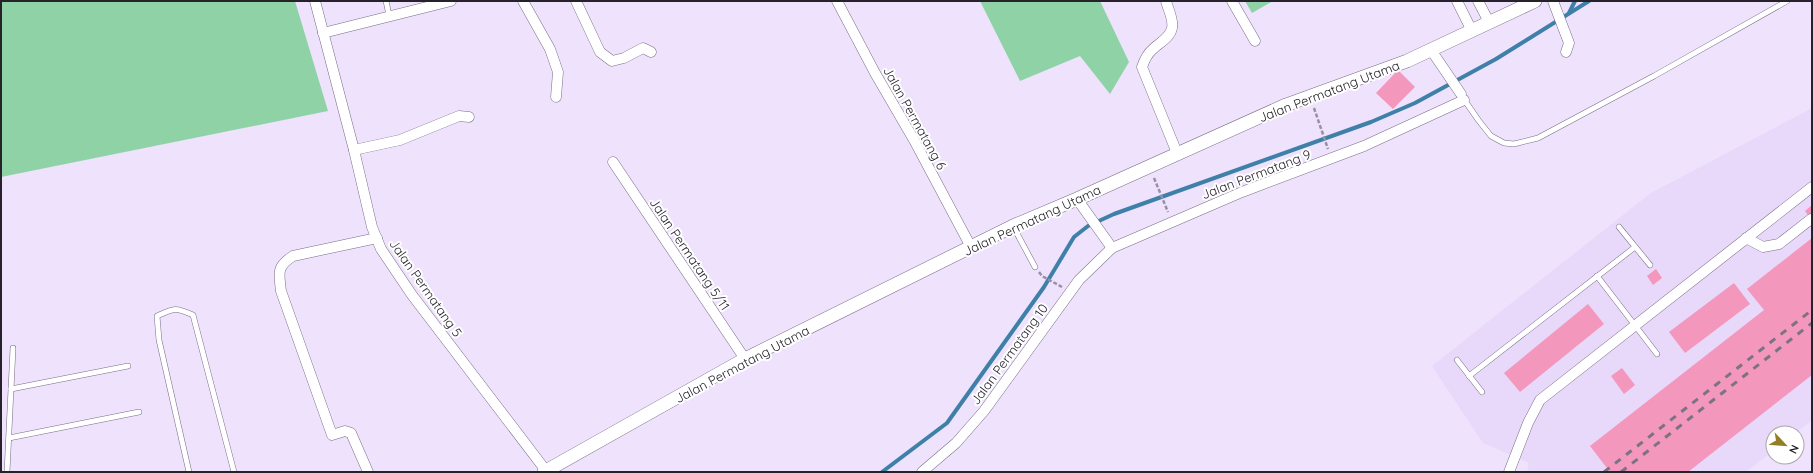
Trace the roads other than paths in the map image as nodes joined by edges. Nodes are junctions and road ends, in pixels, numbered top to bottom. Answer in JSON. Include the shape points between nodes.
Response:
{"nodes":[{"id":1,"x":315,"y":1,"type":"edge"},
{"id":2,"x":386,"y":1,"type":"edge"},
{"id":3,"x":523,"y":1,"type":"edge"},
{"id":4,"x":576,"y":1,"type":"edge"},
{"id":5,"x":837,"y":1,"type":"edge"},
{"id":6,"x":1166,"y":1,"type":"edge"},
{"id":7,"x":1232,"y":1,"type":"edge"},
{"id":8,"x":1457,"y":1,"type":"edge"},
{"id":9,"x":1478,"y":1,"type":"edge"},
{"id":10,"x":1535,"y":1,"type":"edge"},
{"id":11,"x":1787,"y":1,"type":"edge"},
{"id":12,"x":446,"y":2,"type":"edge"},
{"id":13,"x":1554,"y":3,"type":"edge"},
{"id":14,"x":389,"y":15,"type":"junction"},
{"id":15,"x":1489,"y":22,"type":"junction"},
{"id":16,"x":1472,"y":31,"type":"junction"},
{"id":17,"x":323,"y":33,"type":"junction"},
{"id":18,"x":1255,"y":41,"type":"dead end"},
{"id":19,"x":1568,"y":48,"type":"dead end"},
{"id":20,"x":1431,"y":50,"type":"junction"},
{"id":21,"x":651,"y":52,"type":"dead end"},
{"id":22,"x":556,"y":97,"type":"dead end"},
{"id":23,"x":1462,"y":97,"type":"junction"},
{"id":24,"x":469,"y":117,"type":"dead end"},
{"id":25,"x":354,"y":150,"type":"junction"},
{"id":26,"x":1177,"y":153,"type":"junction"},
{"id":27,"x":613,"y":162,"type":"dead end"},
{"id":28,"x":1812,"y":187,"type":"edge"},
{"id":29,"x":1077,"y":199,"type":"junction"},
{"id":30,"x":1811,"y":219,"type":"dead end"},
{"id":31,"x":1013,"y":226,"type":"junction"},
{"id":32,"x":1619,"y":227,"type":"dead end"},
{"id":33,"x":376,"y":238,"type":"junction"},
{"id":34,"x":1746,"y":238,"type":"junction"},
{"id":35,"x":1109,"y":245,"type":"junction"},
{"id":36,"x":971,"y":247,"type":"junction"},
{"id":37,"x":1635,"y":247,"type":"junction"},
{"id":38,"x":1650,"y":265,"type":"dead end"},
{"id":39,"x":1035,"y":267,"type":"dead end"},
{"id":40,"x":1597,"y":276,"type":"junction"},
{"id":41,"x":1635,"y":325,"type":"junction"},
{"id":42,"x":13,"y":348,"type":"dead end"},
{"id":43,"x":1657,"y":354,"type":"dead end"},
{"id":44,"x":745,"y":360,"type":"junction"},
{"id":45,"x":1457,"y":360,"type":"dead end"},
{"id":46,"x":128,"y":366,"type":"dead end"},
{"id":47,"x":1469,"y":376,"type":"junction"},
{"id":48,"x":11,"y":389,"type":"junction"},
{"id":49,"x":1482,"y":392,"type":"dead end"},
{"id":50,"x":139,"y":412,"type":"dead end"},
{"id":51,"x":9,"y":438,"type":"junction"},
{"id":52,"x":7,"y":472,"type":"edge"},
{"id":53,"x":189,"y":472,"type":"edge"},
{"id":54,"x":234,"y":472,"type":"edge"},
{"id":55,"x":368,"y":472,"type":"edge"},
{"id":56,"x":546,"y":472,"type":"edge"},
{"id":57,"x":922,"y":472,"type":"edge"},
{"id":58,"x":1509,"y":472,"type":"edge"}],
"edges":[{"from":1,"to":17,"type":"street","name":"Jalan Permatang 5"},
{"from":2,"to":14,"type":"lane"},
{"from":3,"to":22,"type":"street","via":[[552,54],[558,72]]},
{"from":4,"to":21,"type":"street","via":[[600,52],[612,61],[643,48]]},
{"from":5,"to":36,"type":"street","name":"Jalan Permatang 6"},
{"from":6,"to":26,"type":"street","via":[[1172,29],[1166,38],[1152,49],[1142,67]]},
{"from":7,"to":18,"type":"street"},
{"from":8,"to":16,"type":"street"},
{"from":9,"to":15,"type":"street"},
{"from":10,"to":15,"type":"street","name":"Jalan Permatang Utama"},
{"from":11,"to":23,"type":"lane","via":[[1538,138],[1514,144],[1504,143],[1491,136]]},
{"from":12,"to":14,"type":"street"},
{"from":13,"to":19,"type":"street","via":[[1566,34]]},
{"from":14,"to":17,"type":"street"},
{"from":15,"to":16,"type":"street","name":"Jalan Permatang Utama"},
{"from":16,"to":20,"type":"street","name":"Jalan Permatang Utama"},
{"from":17,"to":25,"type":"street","name":"Jalan Permatang 5"},
{"from":20,"to":23,"type":"street"},
{"from":20,"to":26,"type":"street","name":"Jalan Permatang Utama","via":[[1286,105]]},
{"from":23,"to":35,"type":"street","name":"Jalan Permatang 9","via":[[1351,151]]},
{"from":24,"to":25,"type":"street","via":[[458,116],[400,140]]},
{"from":25,"to":33,"type":"street","name":"Jalan Permatang 5"},
{"from":26,"to":29,"type":"street","name":"Jalan Permatang Utama"},
{"from":27,"to":44,"type":"street","name":"Jalan Permatang 5/11"},
{"from":28,"to":34,"type":"street"},
{"from":29,"to":31,"type":"street","name":"Jalan Permatang Utama"},
{"from":29,"to":35,"type":"street"},
{"from":30,"to":34,"type":"street","via":[[1779,244],[1763,247]]},
{"from":31,"to":36,"type":"street","name":"Jalan Permatang Utama"},
{"from":31,"to":39,"type":"lane"},
{"from":32,"to":37,"type":"lane"},
{"from":33,"to":55,"type":"street","via":[[293,256],[284,262],[279,272],[281,291],[332,435],[345,430],[351,433]]},
{"from":33,"to":56,"type":"street","name":"Jalan Permatang 5","via":[[412,295]]},
{"from":34,"to":41,"type":"street"},
{"from":35,"to":57,"type":"street","name":"Jalan Permatang 10","via":[[1079,280],[984,411],[956,443]]},
{"from":36,"to":44,"type":"street","name":"Jalan Permatang Utama"},
{"from":37,"to":38,"type":"lane"},
{"from":37,"to":40,"type":"lane"},
{"from":40,"to":41,"type":"lane"},
{"from":40,"to":47,"type":"lane"},
{"from":41,"to":43,"type":"lane"},
{"from":41,"to":58,"type":"street","via":[[1540,400]]},
{"from":42,"to":48,"type":"lane"},
{"from":44,"to":56,"type":"street","name":"Jalan Permatang Utama"},
{"from":45,"to":47,"type":"lane"},
{"from":46,"to":48,"type":"lane"},
{"from":47,"to":49,"type":"lane"},
{"from":48,"to":51,"type":"lane"},
{"from":50,"to":51,"type":"lane"},
{"from":51,"to":52,"type":"lane"},
{"from":53,"to":54,"type":"lane","via":[[159,340],[157,316],[173,309],[193,315]]}]}
